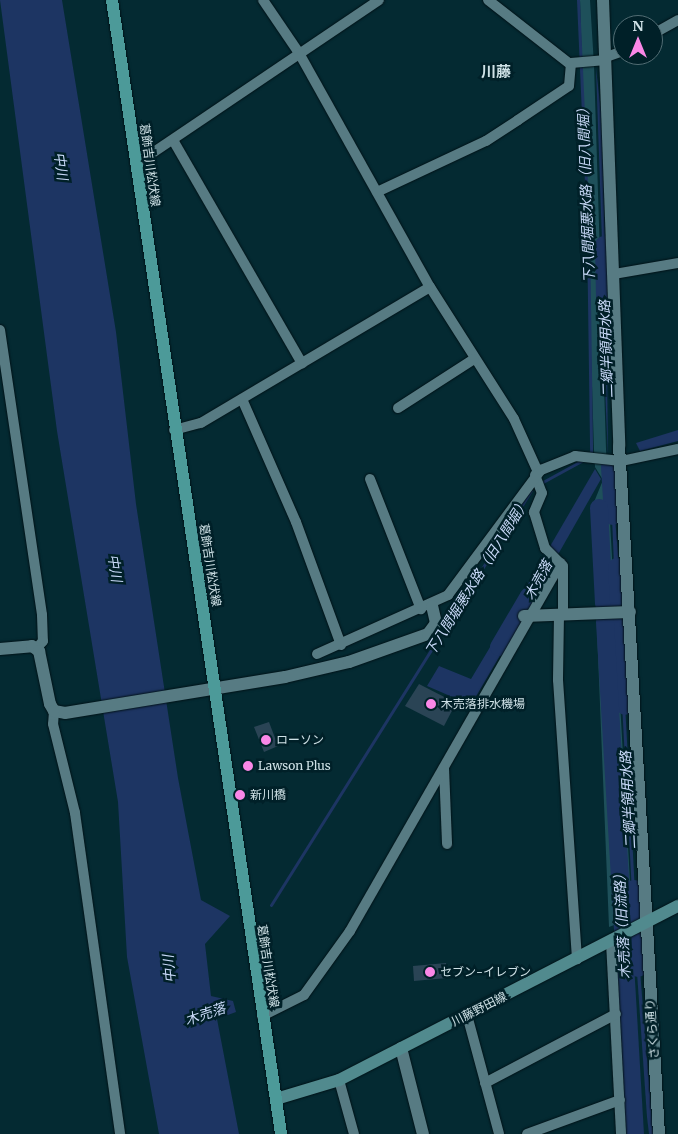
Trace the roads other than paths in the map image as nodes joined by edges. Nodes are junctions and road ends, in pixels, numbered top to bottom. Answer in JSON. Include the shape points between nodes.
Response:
{"nodes":[{"id":1,"x":112,"y":0,"type":"edge"},
{"id":2,"x":263,"y":0,"type":"edge"},
{"id":3,"x":379,"y":0,"type":"edge"},
{"id":4,"x":488,"y":0,"type":"edge"},
{"id":5,"x":603,"y":0,"type":"edge"},
{"id":6,"x":678,"y":20,"type":"edge"},
{"id":7,"x":663,"y":28,"type":"edge"},
{"id":8,"x":299,"y":53,"type":"junction"},
{"id":9,"x":613,"y":55,"type":"edge"},
{"id":10,"x":599,"y":60,"type":"junction"},
{"id":11,"x":570,"y":63,"type":"junction"},
{"id":12,"x":173,"y":140,"type":"junction"},
{"id":13,"x":136,"y":164,"type":"junction"},
{"id":14,"x":377,"y":192,"type":"junction"},
{"id":15,"x":678,"y":263,"type":"edge"},
{"id":16,"x":614,"y":274,"type":"junction"},
{"id":17,"x":430,"y":288,"type":"junction"},
{"id":18,"x":0,"y":330,"type":"edge"},
{"id":19,"x":474,"y":359,"type":"junction"},
{"id":20,"x":302,"y":363,"type":"junction"},
{"id":21,"x":242,"y":399,"type":"junction"},
{"id":22,"x":398,"y":408,"type":"dead end"},
{"id":23,"x":174,"y":430,"type":"junction"},
{"id":24,"x":678,"y":448,"type":"edge"},
{"id":25,"x":615,"y":462,"type":"junction"},
{"id":26,"x":537,"y":474,"type":"junction"},
{"id":27,"x":370,"y":479,"type":"dead end"},
{"id":28,"x":560,"y":562,"type":"junction"},
{"id":29,"x":427,"y":608,"type":"junction"},
{"id":30,"x":630,"y":612,"type":"junction"},
{"id":31,"x":561,"y":615,"type":"junction"},
{"id":32,"x":527,"y":616,"type":"junction"},
{"id":33,"x":341,"y":644,"type":"junction"},
{"id":34,"x":0,"y":649,"type":"edge"},
{"id":35,"x":36,"y":649,"type":"junction"},
{"id":36,"x":317,"y":654,"type":"dead end"},
{"id":37,"x":216,"y":689,"type":"junction"},
{"id":38,"x":59,"y":712,"type":"junction"},
{"id":39,"x":444,"y":767,"type":"junction"},
{"id":40,"x":447,"y":844,"type":"dead end"},
{"id":41,"x":678,"y":906,"type":"edge"},
{"id":42,"x":643,"y":925,"type":"junction"},
{"id":43,"x":613,"y":941,"type":"junction"},
{"id":44,"x":577,"y":959,"type":"junction"},
{"id":45,"x":616,"y":1014,"type":"junction"},
{"id":46,"x":467,"y":1015,"type":"junction"},
{"id":47,"x":262,"y":1016,"type":"junction"},
{"id":48,"x":400,"y":1048,"type":"junction"},
{"id":49,"x":339,"y":1080,"type":"junction"},
{"id":50,"x":485,"y":1083,"type":"junction"},
{"id":51,"x":276,"y":1099,"type":"junction"},
{"id":52,"x":620,"y":1100,"type":"junction"},
{"id":53,"x":120,"y":1134,"type":"edge"},
{"id":54,"x":280,"y":1134,"type":"edge"},
{"id":55,"x":354,"y":1134,"type":"edge"},
{"id":56,"x":423,"y":1134,"type":"edge"},
{"id":57,"x":499,"y":1134,"type":"edge"},
{"id":58,"x":528,"y":1134,"type":"edge"},
{"id":59,"x":621,"y":1134,"type":"edge"},
{"id":60,"x":659,"y":1134,"type":"edge"}],
"edges":[{"from":1,"to":13,"type":"main road","name":"葛飾吉川松伏線"},
{"from":2,"to":8,"type":"street"},
{"from":3,"to":8,"type":"street"},
{"from":4,"to":11,"type":"street"},
{"from":5,"to":10,"type":"street","name":"さくら通り"},
{"from":6,"to":7,"type":"street"},
{"from":8,"to":12,"type":"street"},
{"from":8,"to":14,"type":"street"},
{"from":9,"to":10,"type":"street"},
{"from":10,"to":11,"type":"street"},
{"from":10,"to":16,"type":"street","name":"さくら通り"},
{"from":11,"to":14,"type":"street","via":[[570,86],[486,141]]},
{"from":12,"to":13,"type":"street"},
{"from":12,"to":20,"type":"street"},
{"from":13,"to":23,"type":"main road","name":"葛飾吉川松伏線"},
{"from":14,"to":17,"type":"street"},
{"from":15,"to":16,"type":"street"},
{"from":16,"to":25,"type":"street","name":"さくら通り"},
{"from":17,"to":19,"type":"street"},
{"from":17,"to":20,"type":"street"},
{"from":18,"to":35,"type":"street","via":[[42,615],[42,641]]},
{"from":19,"to":22,"type":"street"},
{"from":19,"to":26,"type":"street","via":[[514,419]]},
{"from":20,"to":21,"type":"street"},
{"from":21,"to":23,"type":"street","via":[[201,423]]},
{"from":21,"to":33,"type":"street","via":[[296,522]]},
{"from":23,"to":37,"type":"main road","name":"葛飾吉川松伏線"},
{"from":24,"to":25,"type":"street"},
{"from":25,"to":26,"type":"street","via":[[575,456]]},
{"from":25,"to":30,"type":"street","name":"さくら通り"},
{"from":26,"to":28,"type":"street","via":[[542,493],[534,512],[545,548]]},
{"from":26,"to":29,"type":"street","via":[[464,579]]},
{"from":27,"to":29,"type":"street"},
{"from":28,"to":31,"type":"street"},
{"from":28,"to":32,"type":"street"},
{"from":29,"to":33,"type":"street"},
{"from":29,"to":37,"type":"street","via":[[436,622],[428,634],[349,662]]},
{"from":30,"to":31,"type":"street"},
{"from":30,"to":42,"type":"street","name":"さくら通り"},
{"from":31,"to":32,"type":"street"},
{"from":31,"to":44,"type":"street","via":[[558,680]]},
{"from":32,"to":39,"type":"street"},
{"from":33,"to":36,"type":"street"},
{"from":34,"to":35,"type":"street","via":[[24,646]]},
{"from":35,"to":38,"type":"street","via":[[44,658]]},
{"from":37,"to":38,"type":"street"},
{"from":37,"to":47,"type":"main road","name":"葛飾吉川松伏線"},
{"from":38,"to":53,"type":"street","via":[[53,724],[74,813]]},
{"from":39,"to":40,"type":"street"},
{"from":39,"to":47,"type":"street","via":[[350,931],[317,979],[292,1004]]},
{"from":41,"to":42,"type":"main road","name":"川藤野田線"},
{"from":42,"to":43,"type":"main road","name":"川藤野田線"},
{"from":42,"to":60,"type":"street","name":"さくら通り"},
{"from":43,"to":44,"type":"main road","name":"川藤野田線"},
{"from":43,"to":45,"type":"street"},
{"from":44,"to":46,"type":"main road","name":"川藤野田線"},
{"from":45,"to":50,"type":"street"},
{"from":45,"to":52,"type":"street"},
{"from":46,"to":48,"type":"main road","name":"川藤野田線"},
{"from":46,"to":50,"type":"street"},
{"from":47,"to":51,"type":"main road","name":"葛飾吉川松伏線"},
{"from":48,"to":49,"type":"main road","name":"川藤野田線"},
{"from":48,"to":56,"type":"street"},
{"from":49,"to":51,"type":"main road","name":"川藤野田線"},
{"from":49,"to":55,"type":"street"},
{"from":50,"to":57,"type":"street"},
{"from":51,"to":54,"type":"main road","name":"葛飾吉川松伏線"},
{"from":52,"to":58,"type":"street"},
{"from":52,"to":59,"type":"street"}]}
